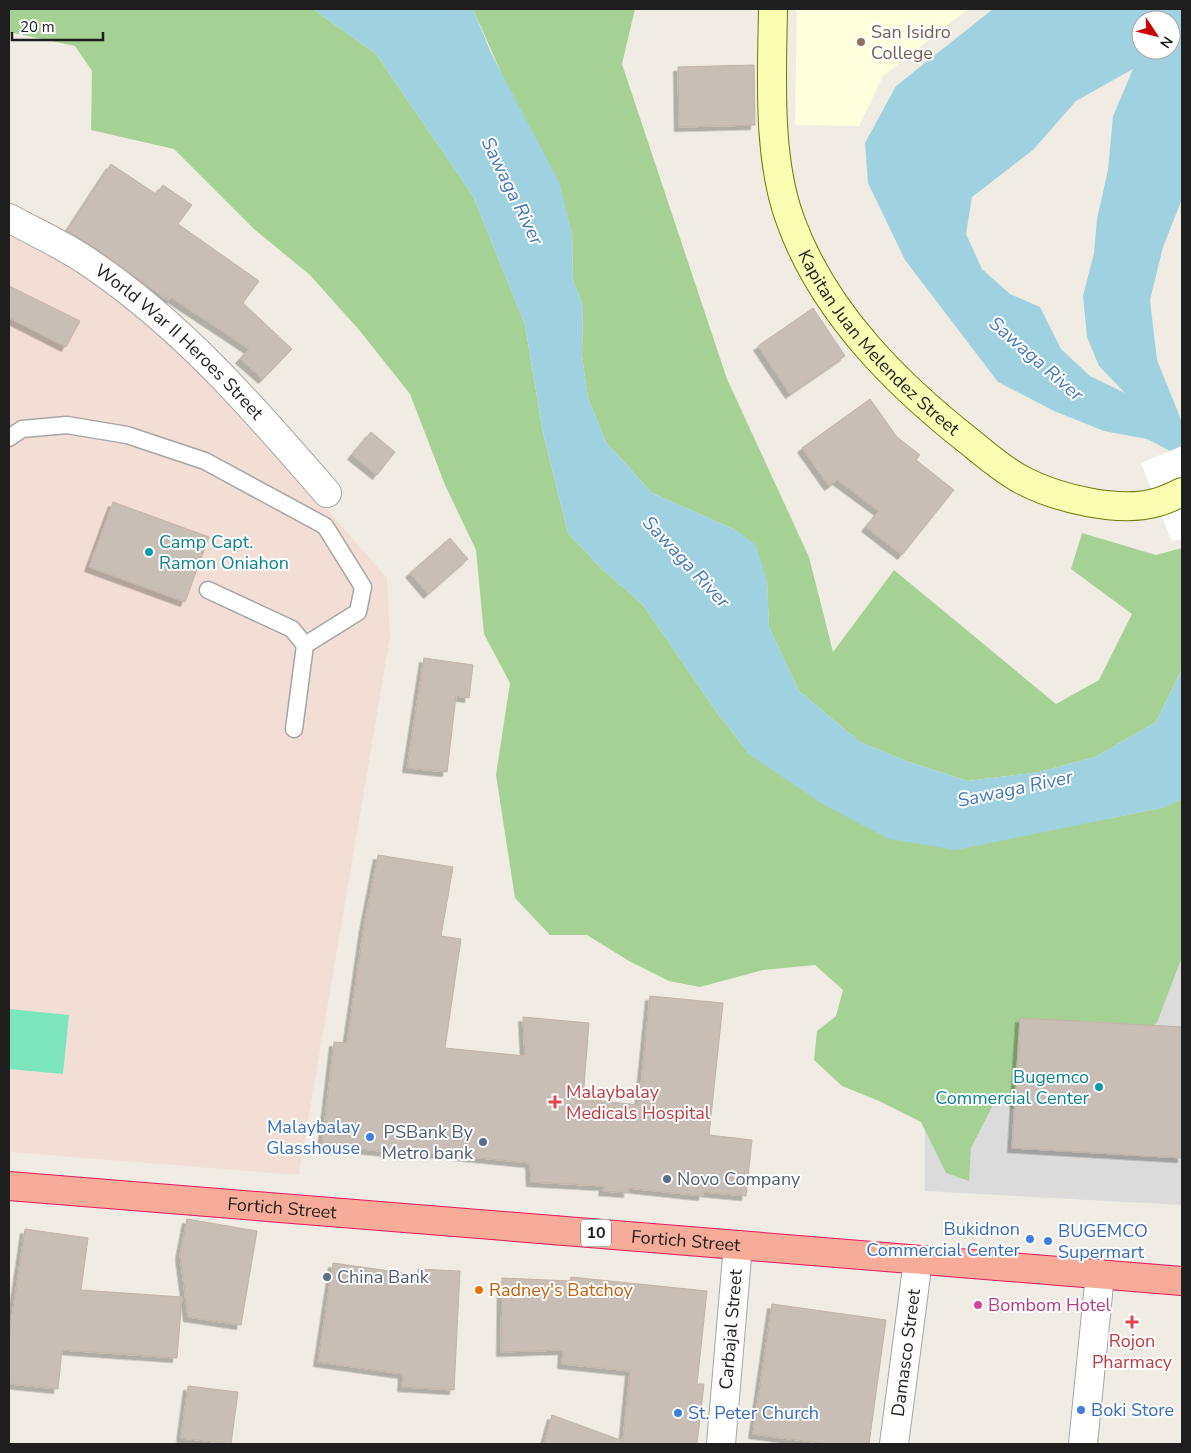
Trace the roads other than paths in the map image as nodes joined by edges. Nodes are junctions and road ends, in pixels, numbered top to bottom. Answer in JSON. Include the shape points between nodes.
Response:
{"nodes":[{"id":1,"x":773,"y":9,"type":"edge"},
{"id":2,"x":9,"y":218,"type":"edge"},
{"id":3,"x":9,"y":438,"type":"edge"},
{"id":4,"x":1182,"y":492,"type":"edge"},
{"id":5,"x":327,"y":493,"type":"dead end"},
{"id":6,"x":208,"y":590,"type":"dead end"},
{"id":7,"x":305,"y":645,"type":"junction"},
{"id":8,"x":294,"y":729,"type":"dead end"},
{"id":9,"x":9,"y":1186,"type":"edge"},
{"id":10,"x":738,"y":1245,"type":"junction"},
{"id":11,"x":918,"y":1260,"type":"junction"},
{"id":12,"x":1100,"y":1274,"type":"junction"},
{"id":13,"x":1182,"y":1281,"type":"edge"},
{"id":14,"x":721,"y":1444,"type":"edge"},
{"id":15,"x":894,"y":1444,"type":"edge"},
{"id":16,"x":1083,"y":1444,"type":"edge"}],
"edges":[{"from":1,"to":4,"type":"main road","name":"Kapitan Juan Melendez Street","via":[[772,120],[790,222],[809,263],[838,309],[866,344],[901,383],[944,422],[1022,480],[1055,494],[1093,503],[1156,503]]},
{"from":2,"to":5,"type":"street","name":"World War II Heroes Street","via":[[91,264],[161,318],[246,399]]},
{"from":3,"to":7,"type":"lane","via":[[22,429],[66,425],[127,435],[205,462],[325,526],[363,587],[358,612]]},
{"from":6,"to":7,"type":"lane","via":[[292,629]]},
{"from":7,"to":8,"type":"lane"},
{"from":9,"to":10,"type":"highway","name":"Fortich Street","number":"10"},
{"from":10,"to":11,"type":"highway","name":"Fortich Street","number":"10"},
{"from":10,"to":14,"type":"street","name":"Carbajal Street"},
{"from":11,"to":12,"type":"highway","name":"Fortich Street","number":"10"},
{"from":11,"to":15,"type":"street","name":"Damasco Street"},
{"from":12,"to":13,"type":"highway","name":"Fortich Street","number":"10"},
{"from":12,"to":16,"type":"street"}]}
